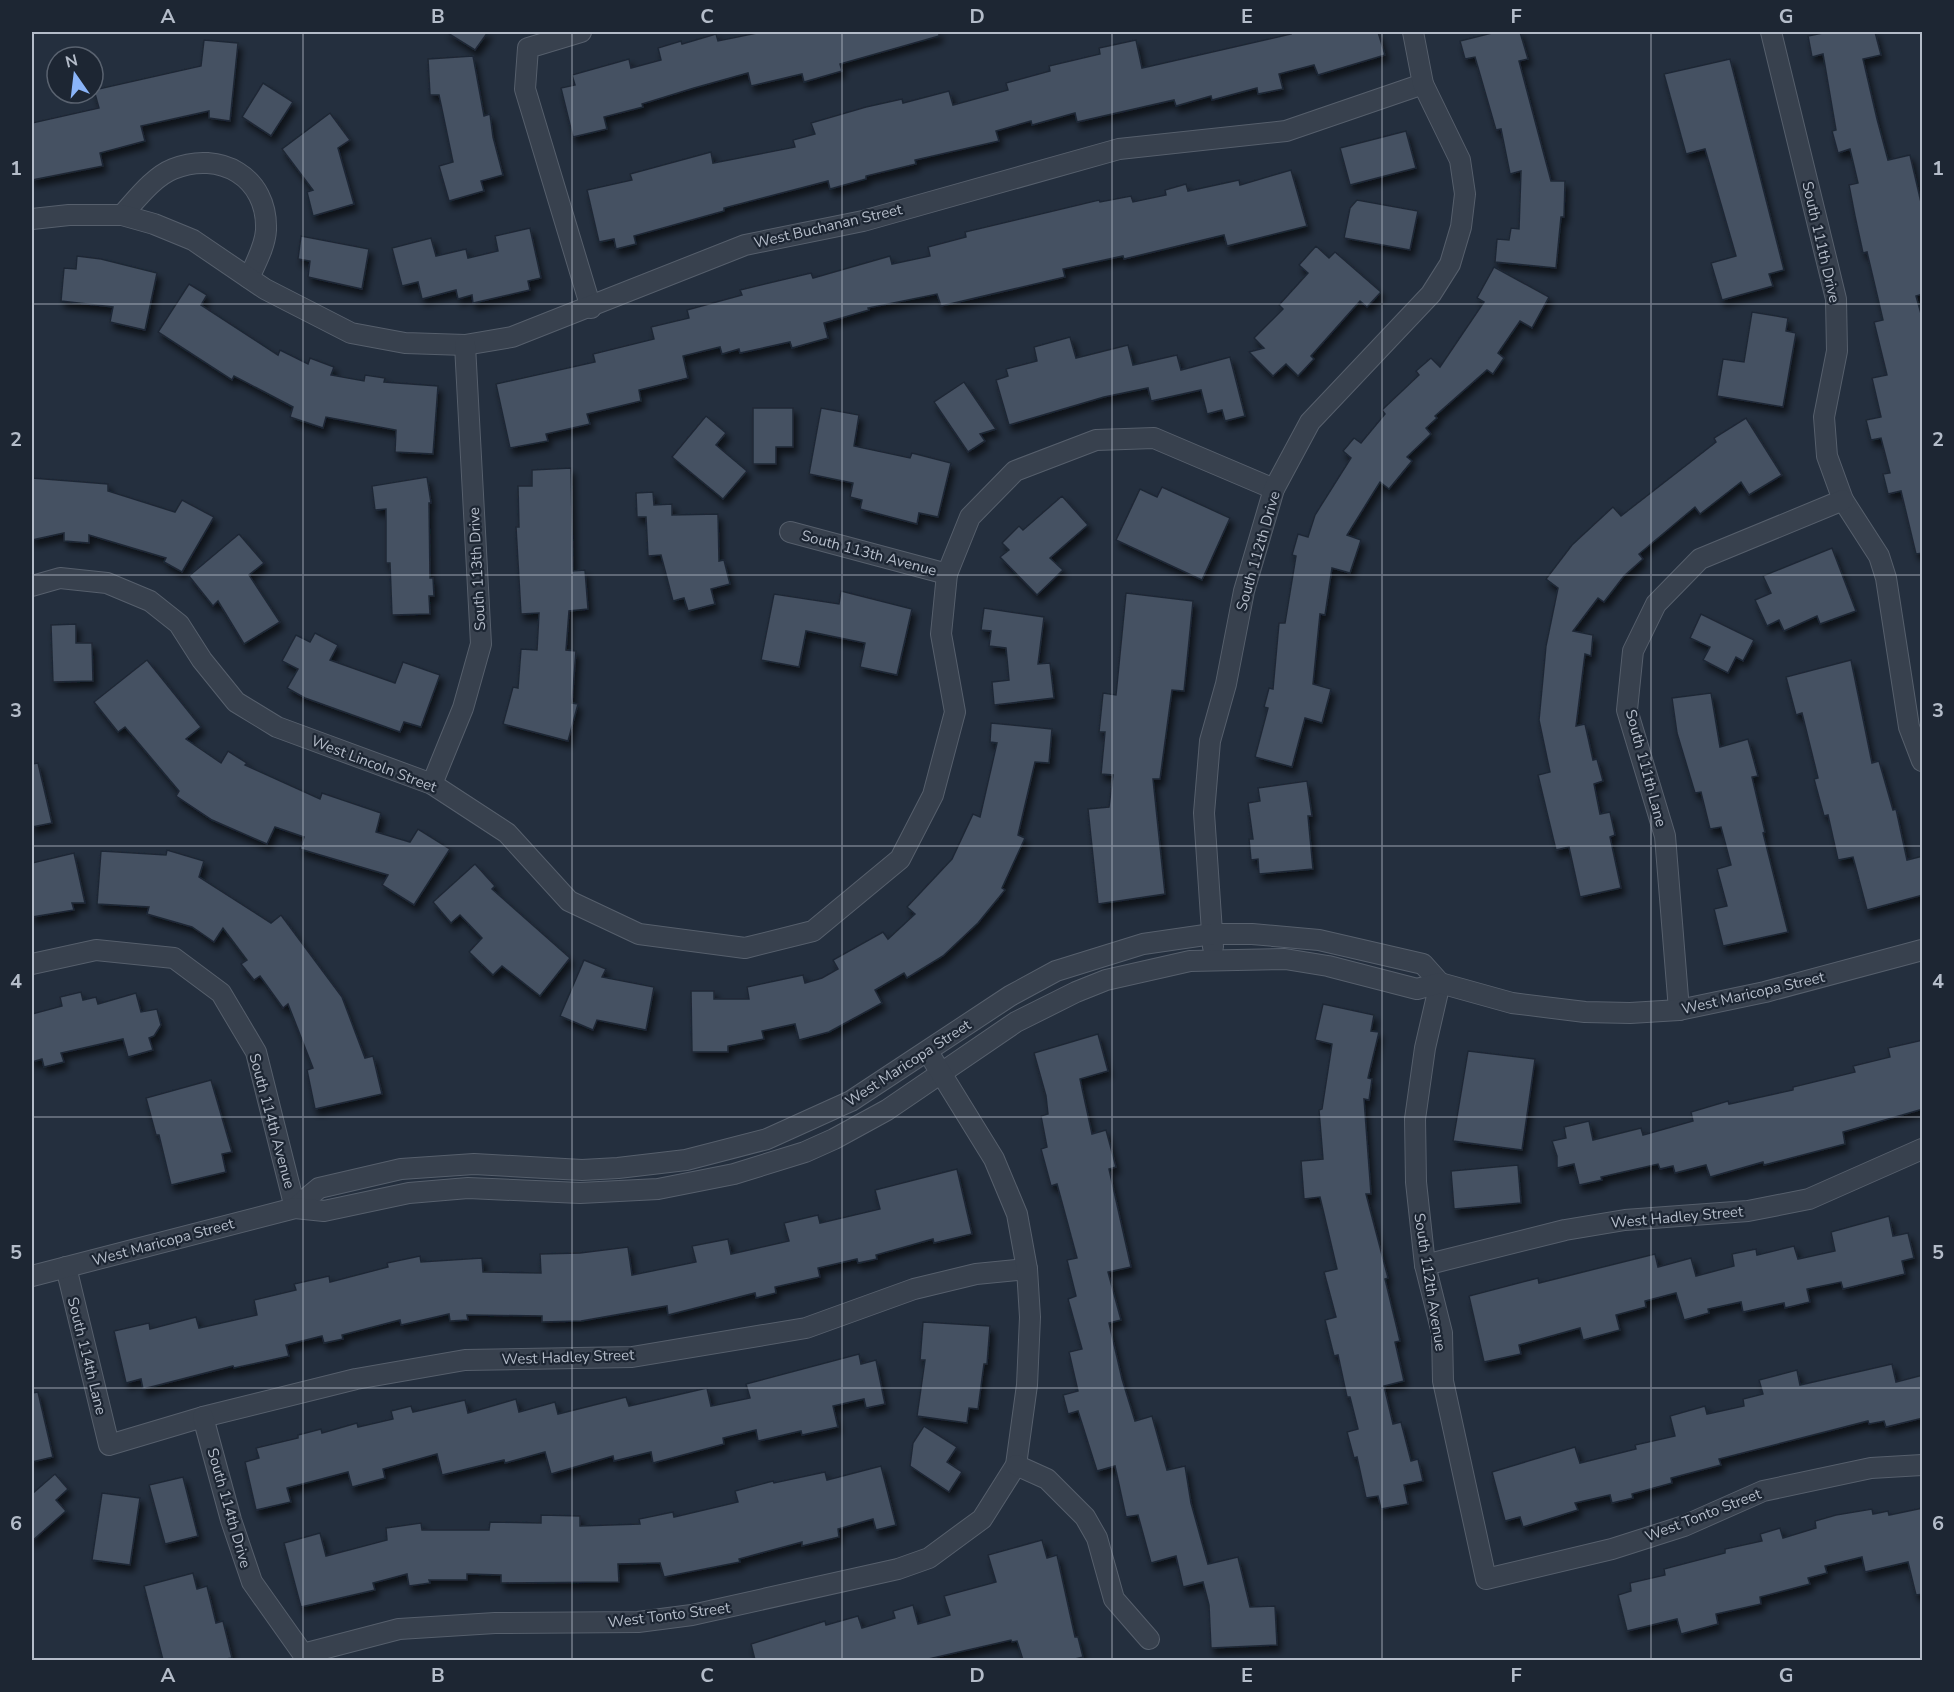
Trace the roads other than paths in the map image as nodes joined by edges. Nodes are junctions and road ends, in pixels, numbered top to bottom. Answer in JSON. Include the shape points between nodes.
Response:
{"nodes":[{"id":1,"x":580,"y":32,"type":"edge"},
{"id":2,"x":1413,"y":32,"type":"edge"},
{"id":3,"x":1771,"y":32,"type":"edge"},
{"id":4,"x":1424,"y":84,"type":"junction"},
{"id":5,"x":122,"y":215,"type":"junction"},
{"id":6,"x":32,"y":219,"type":"edge"},
{"id":7,"x":249,"y":278,"type":"junction"},
{"id":8,"x":591,"y":308,"type":"junction"},
{"id":9,"x":465,"y":345,"type":"junction"},
{"id":10,"x":1274,"y":489,"type":"junction"},
{"id":11,"x":1843,"y":500,"type":"junction"},
{"id":12,"x":790,"y":532,"type":"dead end"},
{"id":13,"x":947,"y":574,"type":"junction"},
{"id":14,"x":32,"y":586,"type":"edge"},
{"id":15,"x":1923,"y":760,"type":"edge"},
{"id":16,"x":432,"y":784,"type":"junction"},
{"id":17,"x":1212,"y":934,"type":"junction"},
{"id":18,"x":1923,"y":950,"type":"edge"},
{"id":19,"x":1214,"y":959,"type":"junction"},
{"id":20,"x":32,"y":964,"type":"edge"},
{"id":21,"x":1440,"y":983,"type":"junction"},
{"id":22,"x":1679,"y":1010,"type":"junction"},
{"id":23,"x":928,"y":1052,"type":"junction"},
{"id":24,"x":942,"y":1071,"type":"junction"},
{"id":25,"x":1923,"y":1149,"type":"edge"},
{"id":26,"x":295,"y":1208,"type":"junction"},
{"id":27,"x":1425,"y":1265,"type":"junction"},
{"id":28,"x":66,"y":1268,"type":"junction"},
{"id":29,"x":1027,"y":1269,"type":"junction"},
{"id":30,"x":32,"y":1276,"type":"edge"},
{"id":31,"x":203,"y":1417,"type":"junction"},
{"id":32,"x":109,"y":1445,"type":"joint"},
{"id":33,"x":1923,"y":1465,"type":"edge"},
{"id":34,"x":1016,"y":1466,"type":"junction"},
{"id":35,"x":1486,"y":1579,"type":"joint"},
{"id":36,"x":1149,"y":1639,"type":"dead end"},
{"id":37,"x":303,"y":1654,"type":"joint"}],
"edges":[{"from":1,"to":8,"type":"street","via":[[528,48],[525,89]]},
{"from":2,"to":4,"type":"street","name":"South 112th Drive"},
{"from":3,"to":11,"type":"street","name":"South 111th Drive","via":[[1836,299],[1837,351],[1824,417],[1827,456]]},
{"from":4,"to":8,"type":"street","name":"West Buchanan Street","via":[[1286,131],[1119,149],[863,222],[745,245]]},
{"from":4,"to":10,"type":"street","name":"South 112th Drive","via":[[1460,160],[1465,194],[1461,227],[1450,264],[1431,294],[1310,422]]},
{"from":5,"to":6,"type":"street","name":"West Buchanan Street"},
{"from":5,"to":7,"type":"street","name":"West Buchanan Street","via":[[193,240]]},
{"from":5,"to":7,"type":"street","via":[[154,181],[172,169],[197,163],[223,164],[240,171],[255,187],[266,230]]},
{"from":7,"to":9,"type":"street","name":"West Buchanan Street","via":[[351,333],[405,343]]},
{"from":8,"to":9,"type":"street","name":"West Buchanan Street","via":[[512,337]]},
{"from":9,"to":16,"type":"street","name":"South 113th Drive","via":[[481,644],[463,708]]},
{"from":10,"to":13,"type":"street","name":"West Lincoln Street","via":[[1154,438],[1096,440],[1015,471],[970,517]]},
{"from":10,"to":17,"type":"street","name":"South 112th Drive","via":[[1244,591],[1226,684],[1210,741],[1204,813]]},
{"from":11,"to":15,"type":"street","name":"South 111th Drive","via":[[1883,567],[1909,727]]},
{"from":11,"to":22,"type":"street","name":"South 111th Lane","via":[[1700,559],[1656,604],[1633,651],[1628,710],[1665,836]]},
{"from":12,"to":13,"type":"street","name":"South 113th Avenue"},
{"from":13,"to":16,"type":"street","name":"West Lincoln Street","via":[[941,634],[955,712],[933,795],[900,859],[813,931],[745,948],[639,934],[569,901],[507,833]]},
{"from":14,"to":16,"type":"street","name":"West Lincoln Street","via":[[60,579],[107,583],[150,601],[179,624],[236,702],[277,727]]},
{"from":17,"to":19,"type":"street","name":"South 112th Drive"},
{"from":17,"to":21,"type":"street","name":"West Maricopa Street","via":[[1284,936],[1347,945],[1423,964]]},
{"from":17,"to":23,"type":"street","name":"West Maricopa Street","via":[[1143,944],[1056,971],[1010,996]]},
{"from":18,"to":22,"type":"street","name":"West Maricopa Street","via":[[1765,992]]},
{"from":19,"to":21,"type":"street","name":"West Maricopa Street","via":[[1285,959],[1417,989]]},
{"from":19,"to":24,"type":"street","name":"West Maricopa Street","via":[[1137,972],[1076,992],[1016,1022]]},
{"from":20,"to":26,"type":"street","name":"South 114th Avenue","via":[[96,950],[174,958],[221,993],[256,1052]]},
{"from":21,"to":22,"type":"street","name":"West Maricopa Street","via":[[1512,1003],[1585,1012]]},
{"from":21,"to":27,"type":"street","name":"South 112th Avenue","via":[[1425,1048],[1415,1119],[1416,1182]]},
{"from":23,"to":24,"type":"street"},
{"from":23,"to":26,"type":"street","name":"West Maricopa Street","via":[[851,1101],[806,1123],[767,1139],[686,1160],[582,1170],[433,1165],[319,1188]]},
{"from":24,"to":26,"type":"street","name":"West Maricopa Street","via":[[887,1110],[834,1139],[773,1162],[698,1182],[658,1189],[591,1192],[468,1188],[409,1193],[324,1211]]},
{"from":24,"to":29,"type":"street","via":[[994,1159],[1017,1214]]},
{"from":25,"to":27,"type":"street","name":"West Hadley Street","via":[[1809,1199],[1748,1211],[1625,1220],[1565,1230]]},
{"from":26,"to":28,"type":"street","name":"West Maricopa Street"},
{"from":27,"to":35,"type":"street","name":"South 112th Avenue","via":[[1442,1333],[1443,1381]]},
{"from":28,"to":30,"type":"street","name":"West Maricopa Street"},
{"from":28,"to":32,"type":"street","name":"South 114th Lane"},
{"from":29,"to":31,"type":"street","name":"West Hadley Street","via":[[976,1274],[914,1289],[806,1328],[632,1357],[465,1360],[356,1379]]},
{"from":29,"to":34,"type":"street","via":[[1028,1385]]},
{"from":31,"to":32,"type":"street","name":"West Hadley Street"},
{"from":31,"to":37,"type":"street","name":"South 114th Drive","via":[[252,1582]]},
{"from":33,"to":35,"type":"street","name":"West Tonto Street","via":[[1871,1468],[1763,1491],[1684,1526],[1612,1549]]},
{"from":34,"to":36,"type":"street","via":[[1047,1479],[1085,1517],[1096,1538],[1114,1599]]},
{"from":34,"to":37,"type":"street","name":"West Tonto Street","via":[[982,1518],[929,1558],[898,1569],[754,1604],[638,1622],[495,1623],[399,1629]]}]}
